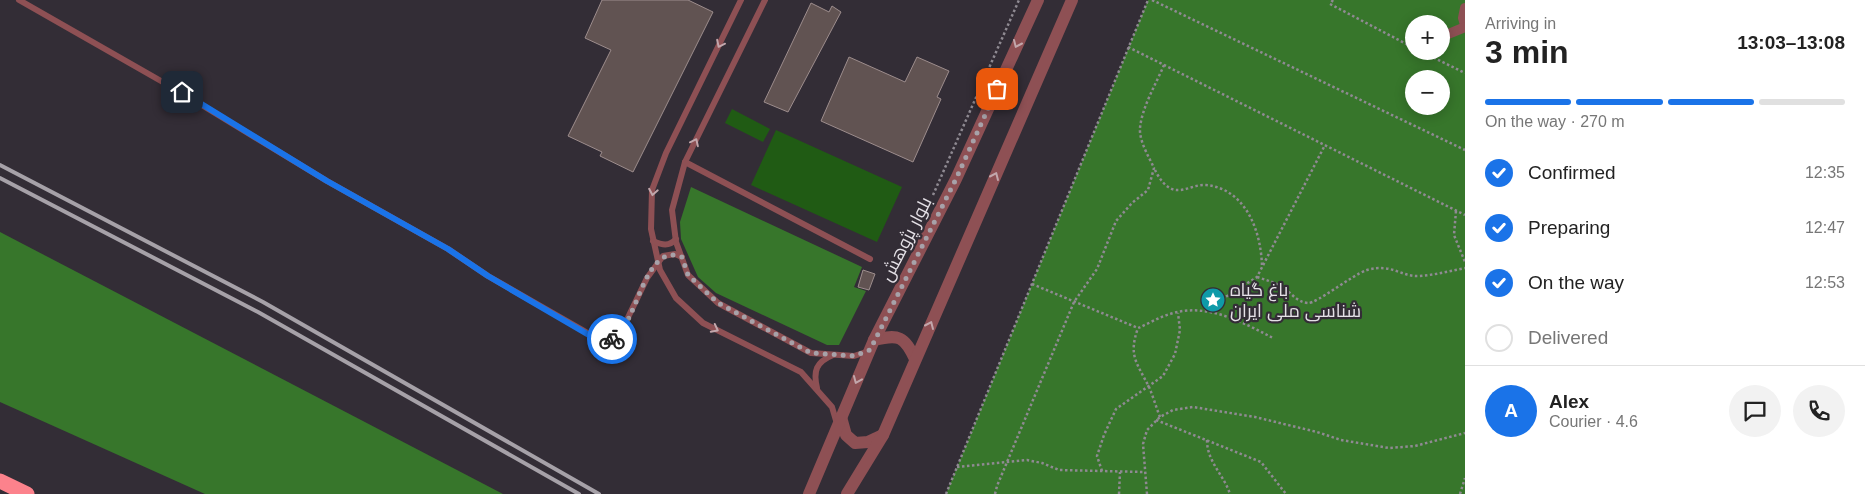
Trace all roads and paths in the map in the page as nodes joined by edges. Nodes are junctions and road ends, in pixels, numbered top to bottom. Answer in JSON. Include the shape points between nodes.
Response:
{"nodes":[{"id":1,"x":19,"y":0,"type":"edge"},
{"id":2,"x":741,"y":0,"type":"edge"},
{"id":3,"x":765,"y":0,"type":"edge"},
{"id":4,"x":1019,"y":0,"type":"edge"},
{"id":5,"x":1038,"y":0,"type":"edge"},
{"id":6,"x":1072,"y":0,"type":"edge"},
{"id":7,"x":1148,"y":0,"type":"edge"},
{"id":8,"x":1152,"y":0,"type":"edge"},
{"id":9,"x":1333,"y":0,"type":"edge"},
{"id":10,"x":1465,"y":8,"type":"edge"},
{"id":11,"x":1465,"y":26,"type":"edge"},
{"id":12,"x":1450,"y":33,"type":"edge"},
{"id":13,"x":1405,"y":44,"type":"edge"},
{"id":14,"x":1128,"y":47,"type":"junction"},
{"id":15,"x":1438,"y":60,"type":"edge"},
{"id":16,"x":1164,"y":65,"type":"junction"},
{"id":17,"x":1465,"y":73,"type":"edge"},
{"id":18,"x":1325,"y":146,"type":"junction"},
{"id":19,"x":1465,"y":150,"type":"edge"},
{"id":20,"x":685,"y":162,"type":"junction"},
{"id":21,"x":1154,"y":168,"type":"junction"},
{"id":22,"x":930,"y":200,"type":"dead end"},
{"id":23,"x":1456,"y":211,"type":"junction"},
{"id":24,"x":1465,"y":216,"type":"edge"},
{"id":25,"x":676,"y":239,"type":"junction"},
{"id":26,"x":653,"y":241,"type":"junction"},
{"id":27,"x":682,"y":257,"type":"junction"},
{"id":28,"x":870,"y":259,"type":"dead end"},
{"id":29,"x":658,"y":262,"type":"junction"},
{"id":30,"x":1465,"y":262,"type":"edge"},
{"id":31,"x":1262,"y":268,"type":"junction"},
{"id":32,"x":1465,"y":268,"type":"edge"},
{"id":33,"x":1257,"y":277,"type":"junction"},
{"id":34,"x":1032,"y":284,"type":"junction"},
{"id":35,"x":1074,"y":302,"type":"junction"},
{"id":36,"x":1204,"y":310,"type":"junction"},
{"id":37,"x":1178,"y":312,"type":"junction"},
{"id":38,"x":1138,"y":328,"type":"junction"},
{"id":39,"x":1273,"y":338,"type":"dead end"},
{"id":40,"x":872,"y":345,"type":"junction"},
{"id":41,"x":834,"y":355,"type":"junction"},
{"id":42,"x":915,"y":359,"type":"junction"},
{"id":43,"x":1149,"y":388,"type":"junction"},
{"id":44,"x":818,"y":391,"type":"junction"},
{"id":45,"x":1160,"y":417,"type":"junction"},
{"id":46,"x":1156,"y":420,"type":"junction"},
{"id":47,"x":839,"y":422,"type":"junction"},
{"id":48,"x":1465,"y":433,"type":"edge"},
{"id":49,"x":883,"y":435,"type":"junction"},
{"id":50,"x":1207,"y":440,"type":"junction"},
{"id":51,"x":1008,"y":462,"type":"junction"},
{"id":52,"x":957,"y":467,"type":"junction"},
{"id":53,"x":1102,"y":471,"type":"junction"},
{"id":54,"x":1120,"y":472,"type":"junction"},
{"id":55,"x":1144,"y":472,"type":"junction"},
{"id":56,"x":1465,"y":478,"type":"edge"},
{"id":57,"x":0,"y":481,"type":"edge"},
{"id":58,"x":27,"y":494,"type":"edge"},
{"id":59,"x":809,"y":494,"type":"edge"},
{"id":60,"x":847,"y":494,"type":"edge"},
{"id":61,"x":946,"y":494,"type":"edge"},
{"id":62,"x":996,"y":494,"type":"edge"},
{"id":63,"x":1119,"y":494,"type":"edge"},
{"id":64,"x":1147,"y":494,"type":"edge"},
{"id":65,"x":1230,"y":494,"type":"edge"},
{"id":66,"x":1286,"y":494,"type":"edge"},
{"id":67,"x":1460,"y":494,"type":"edge"}],
"edges":[{"from":1,"to":29,"type":"lane","via":[[182,92],[327,181],[600,340],[611,339],[621,332],[646,278]]},
{"from":2,"to":26,"type":"lane","one_way":true,"via":[[666,153],[652,190],[650,229]]},
{"from":20,"to":3,"type":"lane","one_way":true},
{"from":4,"to":22,"type":"path"},
{"from":5,"to":40,"type":"street","name":"بلوار پژوهش","one_way":true,"via":[[956,179]]},
{"from":42,"to":6,"type":"street","one_way":true},
{"from":7,"to":14,"type":"path"},
{"from":8,"to":19,"type":"path"},
{"from":9,"to":13,"type":"path","via":[[1330,4],[1353,18]]},
{"from":10,"to":11,"type":"street","via":[[1462,18]]},
{"from":11,"to":12,"type":"street"},
{"from":14,"to":16,"type":"path"},
{"from":14,"to":34,"type":"path"},
{"from":15,"to":17,"type":"path"},
{"from":16,"to":18,"type":"path"},
{"from":16,"to":21,"type":"path","via":[[1140,129]]},
{"from":18,"to":23,"type":"path"},
{"from":18,"to":31,"type":"path"},
{"from":20,"to":25,"type":"lane","via":[[672,210]]},
{"from":20,"to":28,"type":"lane"},
{"from":21,"to":31,"type":"path","via":[[1166,186],[1176,190],[1204,184],[1217,187],[1243,206],[1259,236]]},
{"from":21,"to":35,"type":"path","via":[[1148,190],[1116,221],[1098,269]]},
{"from":23,"to":24,"type":"path"},
{"from":23,"to":30,"type":"path","via":[[1454,235]]},
{"from":25,"to":26,"type":"lane","via":[[664,244]]},
{"from":25,"to":27,"type":"lane"},
{"from":26,"to":29,"type":"lane"},
{"from":27,"to":29,"type":"lane","via":[[668,254]]},
{"from":27,"to":41,"type":"lane","via":[[688,275],[718,303],[811,353]]},
{"from":29,"to":44,"type":"lane","one_way":true,"via":[[676,298],[703,323],[801,372]]},
{"from":31,"to":33,"type":"path"},
{"from":32,"to":33,"type":"path","via":[[1417,276],[1384,267],[1368,270],[1350,277],[1318,301],[1308,303],[1296,299],[1271,281]]},
{"from":33,"to":36,"type":"path"},
{"from":34,"to":35,"type":"path"},
{"from":34,"to":52,"type":"path"},
{"from":35,"to":38,"type":"path"},
{"from":35,"to":51,"type":"path"},
{"from":36,"to":37,"type":"path"},
{"from":36,"to":39,"type":"path","via":[[1246,324]]},
{"from":37,"to":38,"type":"path"},
{"from":37,"to":43,"type":"path","via":[[1180,330],[1175,354],[1163,376]]},
{"from":38,"to":43,"type":"path","via":[[1132,344],[1135,363]]},
{"from":40,"to":41,"type":"lane","via":[[854,356]]},
{"from":40,"to":42,"type":"street","via":[[890,336],[899,338],[907,344]]},
{"from":40,"to":47,"type":"street","name":"بلوار پژوهش","one_way":true},
{"from":41,"to":44,"type":"lane","via":[[823,359],[817,366],[814,375]]},
{"from":42,"to":49,"type":"street"},
{"from":43,"to":45,"type":"path"},
{"from":43,"to":53,"type":"path","via":[[1116,409],[1097,456]]},
{"from":44,"to":47,"type":"lane","via":[[832,407]]},
{"from":45,"to":46,"type":"path"},
{"from":45,"to":48,"type":"path","via":[[1173,410],[1202,409],[1296,426],[1341,440],[1389,448],[1415,446]]},
{"from":46,"to":50,"type":"path"},
{"from":46,"to":55,"type":"path","via":[[1148,430],[1144,444]]},
{"from":47,"to":49,"type":"street","via":[[855,443],[868,442]]},
{"from":47,"to":59,"type":"street","name":"بلوار پژوهش"},
{"from":49,"to":60,"type":"street"},
{"from":50,"to":65,"type":"path","via":[[1217,472]]},
{"from":50,"to":66,"type":"path","via":[[1261,462]]},
{"from":51,"to":52,"type":"path"},
{"from":51,"to":53,"type":"path","via":[[1027,460],[1059,470]]},
{"from":51,"to":62,"type":"path","via":[[996,486]]},
{"from":52,"to":61,"type":"path"},
{"from":53,"to":54,"type":"path"},
{"from":54,"to":55,"type":"path"},
{"from":54,"to":63,"type":"path"},
{"from":55,"to":64,"type":"path"},
{"from":56,"to":67,"type":"path"},
{"from":57,"to":58,"type":"highway"}]}
